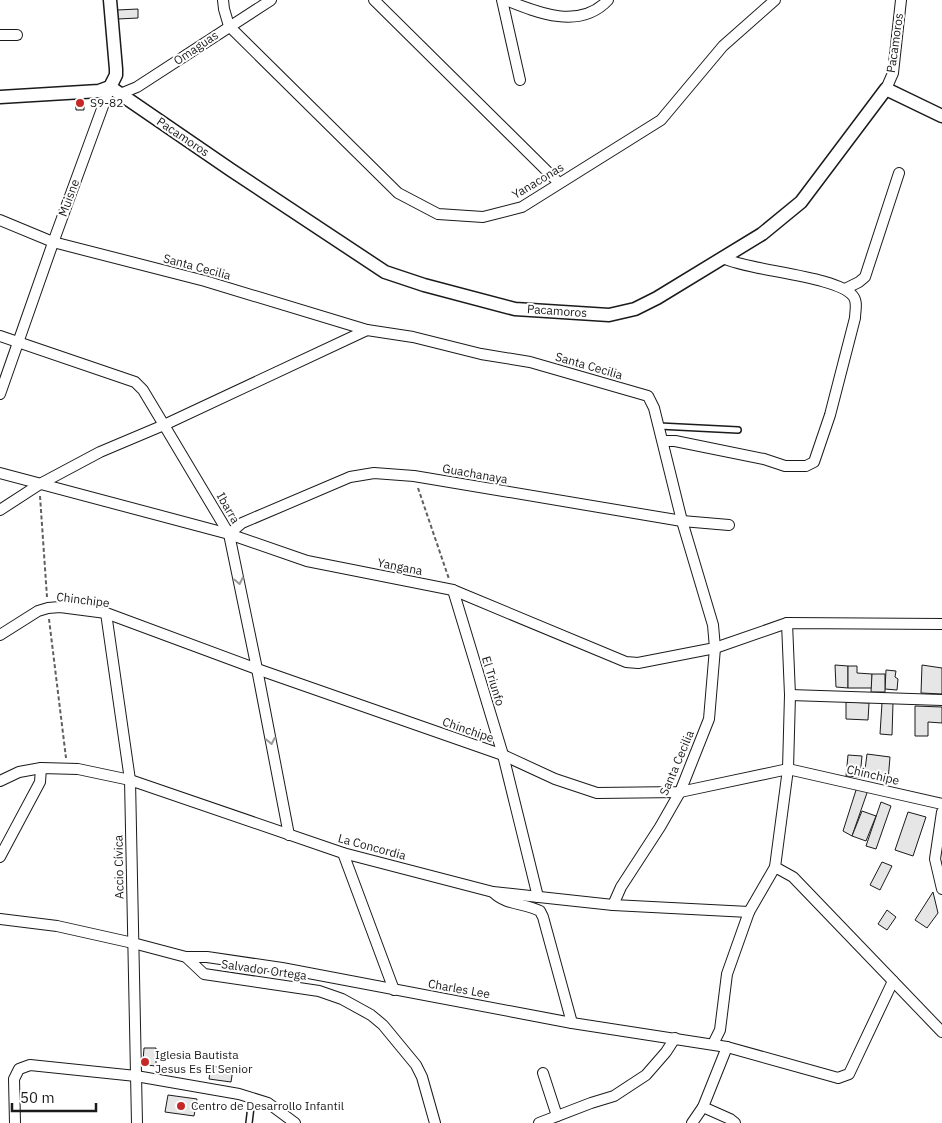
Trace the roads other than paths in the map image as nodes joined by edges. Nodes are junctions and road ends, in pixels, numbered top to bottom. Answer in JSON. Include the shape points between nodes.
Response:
{"nodes":[{"id":1,"x":110,"y":0,"type":"edge"},
{"id":2,"x":223,"y":0,"type":"edge"},
{"id":3,"x":270,"y":0,"type":"edge"},
{"id":4,"x":374,"y":0,"type":"edge"},
{"id":5,"x":502,"y":0,"type":"edge"},
{"id":6,"x":506,"y":0,"type":"edge"},
{"id":7,"x":608,"y":0,"type":"edge"},
{"id":8,"x":775,"y":0,"type":"edge"},
{"id":9,"x":901,"y":0,"type":"edge"},
{"id":10,"x":229,"y":26,"type":"junction"},
{"id":11,"x":0,"y":35,"type":"edge"},
{"id":12,"x":17,"y":35,"type":"dead end"},
{"id":13,"x":520,"y":80,"type":"dead end"},
{"id":14,"x":886,"y":89,"type":"junction"},
{"id":15,"x":115,"y":91,"type":"junction"},
{"id":16,"x":0,"y":97,"type":"edge"},
{"id":17,"x":942,"y":116,"type":"edge"},
{"id":18,"x":899,"y":172,"type":"dead end"},
{"id":19,"x":558,"y":183,"type":"junction"},
{"id":20,"x":0,"y":220,"type":"edge"},
{"id":21,"x":53,"y":242,"type":"junction"},
{"id":22,"x":723,"y":258,"type":"junction"},
{"id":23,"x":845,"y":289,"type":"junction"},
{"id":24,"x":367,"y":330,"type":"junction"},
{"id":25,"x":0,"y":336,"type":"edge"},
{"id":26,"x":18,"y":343,"type":"junction"},
{"id":27,"x":0,"y":394,"type":"edge"},
{"id":28,"x":164,"y":424,"type":"junction"},
{"id":29,"x":659,"y":426,"type":"junction"},
{"id":30,"x":738,"y":430,"type":"dead end"},
{"id":31,"x":662,"y":441,"type":"junction"},
{"id":32,"x":0,"y":474,"type":"edge"},
{"id":33,"x":40,"y":484,"type":"junction"},
{"id":34,"x":0,"y":510,"type":"edge"},
{"id":35,"x":682,"y":521,"type":"junction"},
{"id":36,"x":729,"y":525,"type":"dead end"},
{"id":37,"x":229,"y":534,"type":"junction"},
{"id":38,"x":452,"y":590,"type":"junction"},
{"id":39,"x":106,"y":613,"type":"junction"},
{"id":40,"x":787,"y":623,"type":"junction"},
{"id":41,"x":942,"y":624,"type":"edge"},
{"id":42,"x":0,"y":636,"type":"edge"},
{"id":43,"x":714,"y":648,"type":"junction"},
{"id":44,"x":257,"y":669,"type":"junction"},
{"id":45,"x":790,"y":695,"type":"junction"},
{"id":46,"x":942,"y":700,"type":"edge"},
{"id":47,"x":503,"y":755,"type":"junction"},
{"id":48,"x":41,"y":768,"type":"junction"},
{"id":49,"x":788,"y":769,"type":"junction"},
{"id":50,"x":130,"y":780,"type":"junction"},
{"id":51,"x":0,"y":781,"type":"edge"},
{"id":52,"x":680,"y":792,"type":"junction"},
{"id":53,"x":942,"y":804,"type":"edge"},
{"id":54,"x":942,"y":812,"type":"edge"},
{"id":55,"x":288,"y":835,"type":"junction"},
{"id":56,"x":343,"y":853,"type":"junction"},
{"id":57,"x":0,"y":857,"type":"edge"},
{"id":58,"x":776,"y":867,"type":"junction"},
{"id":59,"x":942,"y":889,"type":"edge"},
{"id":60,"x":494,"y":892,"type":"junction"},
{"id":61,"x":538,"y":897,"type":"junction"},
{"id":62,"x":613,"y":905,"type":"junction"},
{"id":63,"x":750,"y":912,"type":"junction"},
{"id":64,"x":0,"y":919,"type":"edge"},
{"id":65,"x":133,"y":942,"type":"junction"},
{"id":66,"x":186,"y":957,"type":"junction"},
{"id":67,"x":894,"y":981,"type":"junction"},
{"id":68,"x":394,"y":990,"type":"junction"},
{"id":69,"x":572,"y":1023,"type":"junction"},
{"id":70,"x":942,"y":1032,"type":"edge"},
{"id":71,"x":675,"y":1038,"type":"junction"},
{"id":72,"x":714,"y":1044,"type":"junction"},
{"id":73,"x":727,"y":1047,"type":"junction"},
{"id":74,"x":543,"y":1073,"type":"dead end"},
{"id":75,"x":136,"y":1076,"type":"junction"},
{"id":76,"x":252,"y":1098,"type":"junction"},
{"id":77,"x":703,"y":1107,"type":"junction"},
{"id":78,"x":557,"y":1116,"type":"junction"},
{"id":79,"x":14,"y":1123,"type":"edge"},
{"id":80,"x":137,"y":1123,"type":"edge"},
{"id":81,"x":249,"y":1123,"type":"edge"},
{"id":82,"x":295,"y":1123,"type":"edge"},
{"id":83,"x":435,"y":1123,"type":"edge"},
{"id":84,"x":539,"y":1123,"type":"edge"},
{"id":85,"x":692,"y":1123,"type":"edge"},
{"id":86,"x":735,"y":1123,"type":"edge"}],
"edges":[{"from":1,"to":15,"type":"street","name":"Muisne"},
{"from":2,"to":10,"type":"street"},
{"from":3,"to":10,"type":"street","name":"Omaguas"},
{"from":4,"to":19,"type":"street"},
{"from":5,"to":13,"type":"street"},
{"from":6,"to":7,"type":"street","via":[[535,12],[571,18],[587,14]]},
{"from":8,"to":19,"type":"street","name":"Yanaconas","via":[[723,46],[661,120]]},
{"from":9,"to":14,"type":"street","name":"Pacamoros","via":[[894,72]]},
{"from":10,"to":15,"type":"street","name":"Omaguas","via":[[137,87]]},
{"from":10,"to":19,"type":"street","name":"Yanaconas","via":[[398,193],[438,214],[483,217],[522,208]]},
{"from":11,"to":12,"type":"street"},
{"from":14,"to":17,"type":"street"},
{"from":14,"to":22,"type":"street","name":"Pacamoros","via":[[800,202],[762,234]]},
{"from":15,"to":16,"type":"street","name":"Omaguas"},
{"from":15,"to":21,"type":"street","name":"Muisne"},
{"from":15,"to":22,"type":"street","name":"Pacamoros","via":[[385,272],[424,285],[515,308],[609,314],[635,309]]},
{"from":18,"to":23,"type":"street","via":[[865,278]]},
{"from":20,"to":21,"type":"street","name":"Santa Cecilia"},
{"from":21,"to":24,"type":"street","name":"Santa Cecilia","via":[[205,281]]},
{"from":21,"to":26,"type":"street","name":"Muisne"},
{"from":22,"to":23,"type":"street","via":[[732,263],[770,269]]},
{"from":23,"to":31,"type":"street","via":[[856,303],[855,318],[830,415],[814,462],[806,466],[785,466],[764,459]]},
{"from":24,"to":28,"type":"street"},
{"from":24,"to":29,"type":"street","name":"Santa Cecilia","via":[[530,362],[648,396]]},
{"from":25,"to":26,"type":"street","name":"Ibarra"},
{"from":26,"to":27,"type":"street","name":"Muisne"},
{"from":26,"to":28,"type":"street","name":"Ibarra","via":[[136,382]]},
{"from":28,"to":33,"type":"street","via":[[100,452]]},
{"from":28,"to":37,"type":"street","name":"Ibarra"},
{"from":29,"to":30,"type":"lane"},
{"from":29,"to":31,"type":"street","name":"Santa Cecilia"},
{"from":31,"to":35,"type":"street","name":"Santa Cecilia"},
{"from":32,"to":33,"type":"street","name":"Yangana"},
{"from":33,"to":34,"type":"street"},
{"from":33,"to":37,"type":"street","name":"Yangana"},
{"from":35,"to":36,"type":"street","name":"Guachanaya"},
{"from":35,"to":37,"type":"street","name":"Guachanaya","via":[[414,476],[374,473],[350,477],[242,523]]},
{"from":35,"to":43,"type":"street","name":"Santa Cecilia","via":[[713,625]]},
{"from":37,"to":38,"type":"street","name":"Yangana","via":[[307,561]]},
{"from":37,"to":44,"type":"street","name":"Ibarra","one_way":true},
{"from":38,"to":43,"type":"street","name":"Yangana","via":[[626,662],[638,663]]},
{"from":38,"to":47,"type":"street","name":"El Triunfo"},
{"from":39,"to":42,"type":"street","name":"Chinchipe","via":[[48,608]]},
{"from":39,"to":44,"type":"street","name":"Chinchipe"},
{"from":39,"to":50,"type":"street","name":"Accio Cívica"},
{"from":40,"to":41,"type":"street","name":"Yangana"},
{"from":40,"to":43,"type":"street","name":"Yangana"},
{"from":40,"to":45,"type":"street"},
{"from":43,"to":52,"type":"street","name":"Santa Cecilia","via":[[709,719]]},
{"from":44,"to":47,"type":"street","name":"Chinchipe"},
{"from":44,"to":55,"type":"street","name":"Ibarra","one_way":true},
{"from":45,"to":46,"type":"street"},
{"from":45,"to":49,"type":"street"},
{"from":47,"to":52,"type":"street","name":"Chinchipe","via":[[555,779],[597,793]]},
{"from":47,"to":61,"type":"street","name":"El Triunfo"},
{"from":48,"to":50,"type":"street","name":"La Concordia","via":[[78,769]]},
{"from":48,"to":51,"type":"street","name":"La Concordia","via":[[19,772]]},
{"from":48,"to":57,"type":"street","via":[[40,782]]},
{"from":49,"to":52,"type":"street","name":"Chinchipe"},
{"from":49,"to":53,"type":"street","name":"Chinchipe"},
{"from":49,"to":58,"type":"street"},
{"from":50,"to":55,"type":"street","name":"La Concordia"},
{"from":50,"to":65,"type":"street","name":"Accio Cívica"},
{"from":52,"to":62,"type":"street","name":"Santa Cecilia","via":[[620,888]]},
{"from":54,"to":59,"type":"street","via":[[935,859]]},
{"from":55,"to":56,"type":"street","name":"La Concordia"},
{"from":56,"to":60,"type":"street","name":"La Concordia"},
{"from":56,"to":68,"type":"street"},
{"from":58,"to":63,"type":"street"},
{"from":58,"to":67,"type":"street","via":[[792,877]]},
{"from":60,"to":61,"type":"street","name":"La Concordia"},
{"from":60,"to":69,"type":"street","via":[[499,898],[540,911]]},
{"from":61,"to":62,"type":"street","name":"La Concordia"},
{"from":62,"to":63,"type":"street","name":"La Concordia"},
{"from":63,"to":72,"type":"street","via":[[726,974],[720,1030]]},
{"from":64,"to":65,"type":"street","name":"Salvador Ortega","via":[[57,926]]},
{"from":65,"to":66,"type":"street","name":"Salvador Ortega"},
{"from":65,"to":75,"type":"street","name":"Accio Cívica"},
{"from":66,"to":68,"type":"street","name":"Charles Lee","via":[[208,956]]},
{"from":66,"to":83,"type":"street","name":"Salvador Ortega","via":[[204,974],[319,991],[371,1015],[392,1034],[416,1065]]},
{"from":67,"to":70,"type":"street"},
{"from":67,"to":73,"type":"street","name":"Charles Lee","via":[[850,1074],[846,1076],[838,1078]]},
{"from":68,"to":69,"type":"street","name":"Charles Lee"},
{"from":69,"to":71,"type":"street","name":"Charles Lee"},
{"from":71,"to":72,"type":"street","name":"Charles Lee"},
{"from":71,"to":78,"type":"street","via":[[646,1075],[614,1096]]},
{"from":72,"to":73,"type":"street","name":"Charles Lee"},
{"from":73,"to":77,"type":"street"},
{"from":74,"to":78,"type":"street"},
{"from":75,"to":76,"type":"street"},
{"from":75,"to":79,"type":"street","via":[[30,1065],[19,1069],[14,1079]]},
{"from":75,"to":80,"type":"street","name":"Accio Cívica"},
{"from":76,"to":81,"type":"lane"},
{"from":76,"to":82,"type":"street","via":[[268,1103]]},
{"from":77,"to":85,"type":"street"},
{"from":77,"to":86,"type":"street"},
{"from":78,"to":84,"type":"street"}]}
